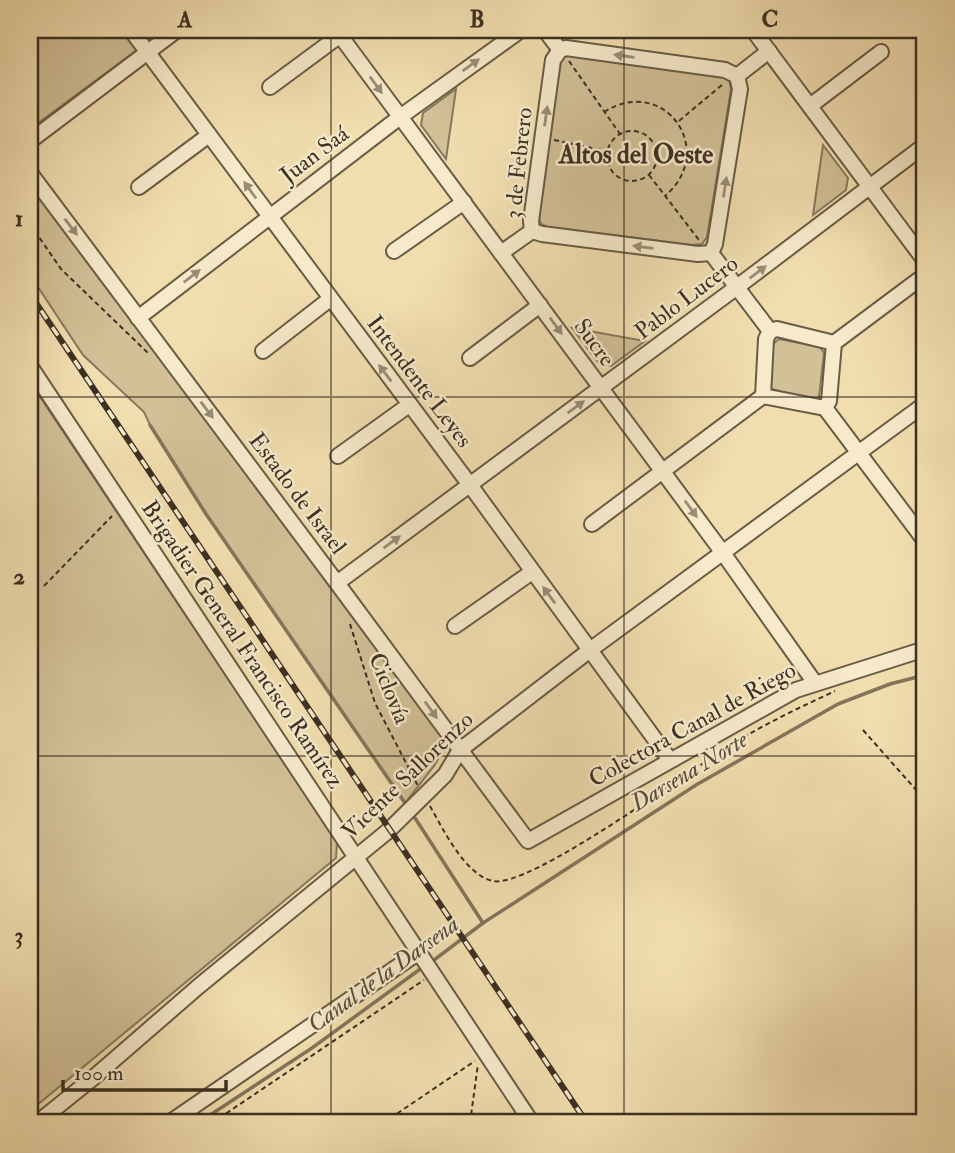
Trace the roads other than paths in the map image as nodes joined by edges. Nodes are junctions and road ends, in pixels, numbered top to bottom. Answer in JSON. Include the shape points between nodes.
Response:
{"nodes":[{"id":1,"x":131,"y":30,"type":"edge"},
{"id":2,"x":177,"y":30,"type":"edge"},
{"id":3,"x":520,"y":30,"type":"edge"},
{"id":4,"x":545,"y":30,"type":"edge"},
{"id":5,"x":753,"y":30,"type":"edge"},
{"id":6,"x":341,"y":32,"type":"edge"},
{"id":7,"x":769,"y":51,"type":"junction"},
{"id":8,"x":148,"y":52,"type":"junction"},
{"id":9,"x":562,"y":52,"type":"junction"},
{"id":10,"x":881,"y":52,"type":"dead end"},
{"id":11,"x":733,"y":77,"type":"junction"},
{"id":12,"x":270,"y":87,"type":"dead end"},
{"id":13,"x":810,"y":106,"type":"junction"},
{"id":14,"x":400,"y":117,"type":"junction"},
{"id":15,"x":209,"y":135,"type":"junction"},
{"id":16,"x":30,"y":141,"type":"edge"},
{"id":17,"x":925,"y":145,"type":"edge"},
{"id":18,"x":30,"y":173,"type":"edge"},
{"id":19,"x":139,"y":187,"type":"dead end"},
{"id":20,"x":870,"y":187,"type":"junction"},
{"id":21,"x":464,"y":202,"type":"junction"},
{"id":22,"x":270,"y":217,"type":"junction"},
{"id":23,"x":532,"y":231,"type":"junction"},
{"id":24,"x":706,"y":248,"type":"junction"},
{"id":25,"x":394,"y":251,"type":"dead end"},
{"id":26,"x":501,"y":253,"type":"junction"},
{"id":27,"x":925,"y":261,"type":"edge"},
{"id":28,"x":925,"y":275,"type":"edge"},
{"id":29,"x":737,"y":287,"type":"junction"},
{"id":30,"x":330,"y":299,"type":"junction"},
{"id":31,"x":540,"y":304,"type":"junction"},
{"id":32,"x":138,"y":318,"type":"junction"},
{"id":33,"x":770,"y":331,"type":"junction"},
{"id":34,"x":834,"y":343,"type":"junction"},
{"id":35,"x":263,"y":351,"type":"dead end"},
{"id":36,"x":470,"y":358,"type":"dead end"},
{"id":37,"x":30,"y":366,"type":"edge"},
{"id":38,"x":601,"y":388,"type":"junction"},
{"id":39,"x":763,"y":396,"type":"junction"},
{"id":40,"x":925,"y":404,"type":"edge"},
{"id":41,"x":409,"y":405,"type":"junction"},
{"id":42,"x":825,"y":408,"type":"junction"},
{"id":43,"x":858,"y":452,"type":"junction"},
{"id":44,"x":338,"y":456,"type":"dead end"},
{"id":45,"x":663,"y":472,"type":"junction"},
{"id":46,"x":470,"y":485,"type":"junction"},
{"id":47,"x":592,"y":524,"type":"dead end"},
{"id":48,"x":925,"y":541,"type":"edge"},
{"id":49,"x":723,"y":552,"type":"junction"},
{"id":50,"x":532,"y":572,"type":"junction"},
{"id":51,"x":337,"y":583,"type":"junction"},
{"id":52,"x":455,"y":626,"type":"dead end"},
{"id":53,"x":925,"y":649,"type":"edge"},
{"id":54,"x":590,"y":650,"type":"junction"},
{"id":55,"x":815,"y":683,"type":"junction"},
{"id":56,"x":460,"y":751,"type":"junction"},
{"id":57,"x":670,"y":760,"type":"junction"},
{"id":58,"x":528,"y":841,"type":"joint"},
{"id":59,"x":356,"y":856,"type":"junction"},
{"id":60,"x":427,"y":963,"type":"junction"},
{"id":61,"x":37,"y":1123,"type":"edge"},
{"id":62,"x":169,"y":1123,"type":"edge"},
{"id":63,"x":532,"y":1123,"type":"edge"}],
"edges":[{"from":1,"to":8,"type":"street","name":"Intendente Leyes"},
{"from":2,"to":8,"type":"street"},
{"from":14,"to":3,"type":"street","name":"Juan Saá","one_way":true},
{"from":4,"to":9,"type":"street"},
{"from":5,"to":7,"type":"street"},
{"from":6,"to":12,"type":"street"},
{"from":6,"to":14,"type":"street","name":"Sucre","one_way":true},
{"from":7,"to":11,"type":"street"},
{"from":7,"to":13,"type":"street"},
{"from":8,"to":15,"type":"street","name":"Intendente Leyes"},
{"from":8,"to":16,"type":"street"},
{"from":11,"to":9,"type":"street","one_way":true,"via":[[725,70],[566,48]]},
{"from":23,"to":9,"type":"street","name":"3 de Febrero","one_way":true,"via":[[553,60]]},
{"from":10,"to":13,"type":"street"},
{"from":24,"to":11,"type":"street","one_way":true,"via":[[715,244],[740,89]]},
{"from":13,"to":20,"type":"street"},
{"from":14,"to":21,"type":"street","name":"Sucre"},
{"from":14,"to":22,"type":"street","name":"Juan Saá"},
{"from":15,"to":19,"type":"street"},
{"from":22,"to":15,"type":"street","name":"Intendente Leyes","one_way":true},
{"from":17,"to":20,"type":"street","name":"Pablo Lucero"},
{"from":18,"to":32,"type":"street","name":"Estado de Israel","one_way":true},
{"from":20,"to":27,"type":"street"},
{"from":29,"to":20,"type":"street","name":"Pablo Lucero","one_way":true},
{"from":21,"to":25,"type":"street"},
{"from":21,"to":26,"type":"street","name":"Sucre"},
{"from":22,"to":30,"type":"street","name":"Intendente Leyes"},
{"from":32,"to":22,"type":"street","name":"Juan Saá","one_way":true},
{"from":24,"to":23,"type":"street","name":"3 de Febrero","one_way":true,"via":[[672,250]]},
{"from":23,"to":26,"type":"street"},
{"from":24,"to":29,"type":"street"},
{"from":26,"to":31,"type":"street","name":"Sucre"},
{"from":28,"to":34,"type":"street"},
{"from":29,"to":33,"type":"street"},
{"from":29,"to":38,"type":"street","name":"Pablo Lucero"},
{"from":30,"to":35,"type":"street"},
{"from":41,"to":30,"type":"street","name":"Intendente Leyes","one_way":true},
{"from":31,"to":36,"type":"street"},
{"from":31,"to":38,"type":"street","name":"Sucre","one_way":true},
{"from":32,"to":51,"type":"street","name":"Estado de Israel","one_way":true},
{"from":33,"to":34,"type":"street"},
{"from":33,"to":39,"type":"street"},
{"from":34,"to":42,"type":"street"},
{"from":37,"to":59,"type":"street","name":"Brigadier General Francisco Ramírez"},
{"from":38,"to":45,"type":"street","name":"Sucre"},
{"from":46,"to":38,"type":"street","name":"Pablo Lucero","one_way":true},
{"from":39,"to":42,"type":"street"},
{"from":39,"to":45,"type":"street"},
{"from":40,"to":43,"type":"street","name":"Vicente Sallorenzo"},
{"from":41,"to":44,"type":"street"},
{"from":41,"to":46,"type":"street","name":"Intendente Leyes"},
{"from":42,"to":43,"type":"street"},
{"from":43,"to":48,"type":"street"},
{"from":43,"to":49,"type":"street","name":"Vicente Sallorenzo"},
{"from":45,"to":47,"type":"street"},
{"from":45,"to":49,"type":"street","name":"Sucre","one_way":true},
{"from":46,"to":50,"type":"street","name":"Intendente Leyes"},
{"from":51,"to":46,"type":"street","name":"Pablo Lucero","one_way":true},
{"from":49,"to":54,"type":"street","name":"Vicente Sallorenzo"},
{"from":49,"to":55,"type":"street","name":"Sucre"},
{"from":50,"to":52,"type":"street"},
{"from":54,"to":50,"type":"street","name":"Intendente Leyes","one_way":true},
{"from":51,"to":56,"type":"street","name":"Estado de Israel","one_way":true},
{"from":53,"to":55,"type":"street","name":"Colectora Canal de Riego"},
{"from":54,"to":56,"type":"street","name":"Vicente Sallorenzo"},
{"from":54,"to":57,"type":"street","name":"Intendente Leyes"},
{"from":55,"to":57,"type":"street","name":"Colectora Canal de Riego"},
{"from":56,"to":58,"type":"street","name":"Estado de Israel"},
{"from":56,"to":59,"type":"street","name":"Vicente Sallorenzo","via":[[424,798]]},
{"from":57,"to":58,"type":"street","name":"Colectora Canal de Riego"},
{"from":59,"to":60,"type":"street","name":"Brigadier General Francisco Ramírez"},
{"from":59,"to":61,"type":"street","name":"Vicente Sallorenzo"},
{"from":60,"to":62,"type":"street"},
{"from":60,"to":63,"type":"street","name":"Brigadier General Francisco Ramírez"}]}
